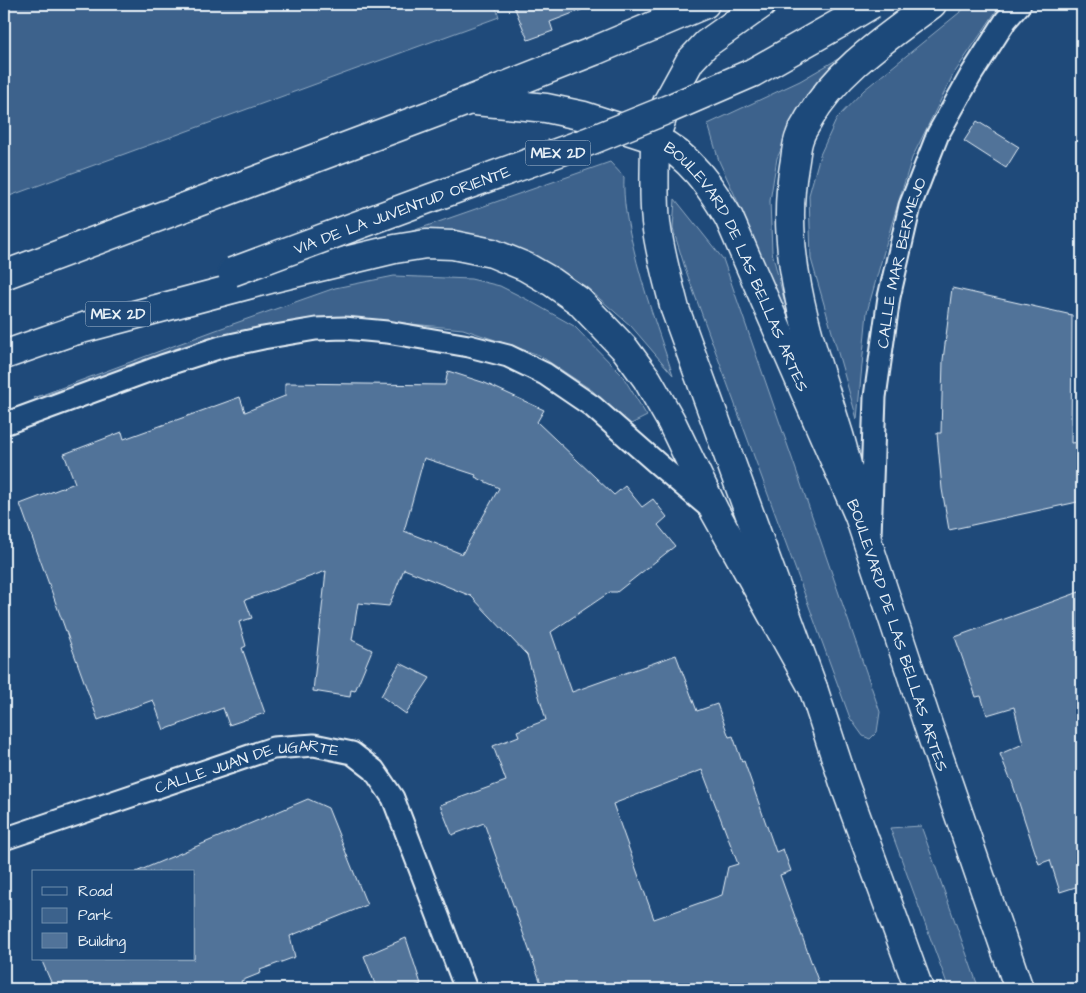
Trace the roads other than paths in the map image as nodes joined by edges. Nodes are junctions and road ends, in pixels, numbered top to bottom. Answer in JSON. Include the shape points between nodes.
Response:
{"nodes":[{"id":1,"x":706,"y":4,"type":"edge"},
{"id":2,"x":762,"y":4,"type":"edge"},
{"id":3,"x":872,"y":4,"type":"edge"},
{"id":4,"x":932,"y":4,"type":"edge"},
{"id":5,"x":1020,"y":4,"type":"edge"},
{"id":6,"x":470,"y":100,"type":"junction"},
{"id":7,"x":656,"y":139,"type":"junction"},
{"id":8,"x":4,"y":275,"type":"edge"},
{"id":9,"x":70,"y":332,"type":"junction"},
{"id":10,"x":4,"y":355,"type":"edge"},
{"id":11,"x":4,"y":424,"type":"edge"},
{"id":12,"x":715,"y":512,"type":"junction"},
{"id":13,"x":859,"y":516,"type":"junction"},
{"id":14,"x":870,"y":549,"type":"junction"},
{"id":15,"x":813,"y":688,"type":"junction"},
{"id":16,"x":4,"y":839,"type":"edge"},
{"id":17,"x":466,"y":989,"type":"edge"},
{"id":18,"x":920,"y":989,"type":"edge"},
{"id":19,"x":1019,"y":989,"type":"edge"}],
"edges":[{"from":1,"to":6,"type":"main road"},
{"from":2,"to":7,"type":"main road","via":[[706,44],[690,61],[667,103]]},
{"from":3,"to":9,"type":"main road","name":"VIA DE LA JUVENTUD ORIENTE","number":"MEX 2D","bridge":true,"via":[[752,73],[671,108],[587,142]]},
{"from":4,"to":13,"type":"main road","via":[[835,83],[799,136],[791,184],[790,230],[796,287]]},
{"from":5,"to":14,"type":"street","name":"CALLE MAR BERMEJO","via":[[971,75],[938,134],[910,206],[889,298],[874,397]]},
{"from":6,"to":7,"type":"main road","via":[[546,108],[584,116]]},
{"from":6,"to":8,"type":"main road"},
{"from":7,"to":13,"type":"main road","name":"BOULEVARD DE LAS BELLAS ARTES","via":[[677,152],[700,174],[729,218]]},
{"from":7,"to":15,"type":"main road","name":"BOULEVARD DE LAS BELLAS ARTES","via":[[656,221],[675,309]]},
{"from":9,"to":10,"type":"main road","name":"VIA DE LA JUVENTUD ORIENTE","number":"MEX 2D"},
{"from":9,"to":12,"type":"main road","via":[[394,249],[426,244],[453,245],[492,253],[526,267],[580,301],[625,349],[671,420]]},
{"from":11,"to":12,"type":"street","via":[[221,347],[316,329],[388,332],[508,356],[544,374],[592,406]]},
{"from":12,"to":15,"type":"main road"},
{"from":13,"to":14,"type":"main road","name":"BOULEVARD DE LAS BELLAS ARTES"},
{"from":14,"to":19,"type":"main road","name":"BOULEVARD DE LAS BELLAS ARTES"},
{"from":15,"to":18,"type":"main road","name":"BOULEVARD DE LAS BELLAS ARTES","via":[[844,783]]},
{"from":16,"to":17,"type":"street","name":"CALLE JUAN DE UGARTE","via":[[274,748],[314,745],[352,753],[374,770],[393,798]]}]}
